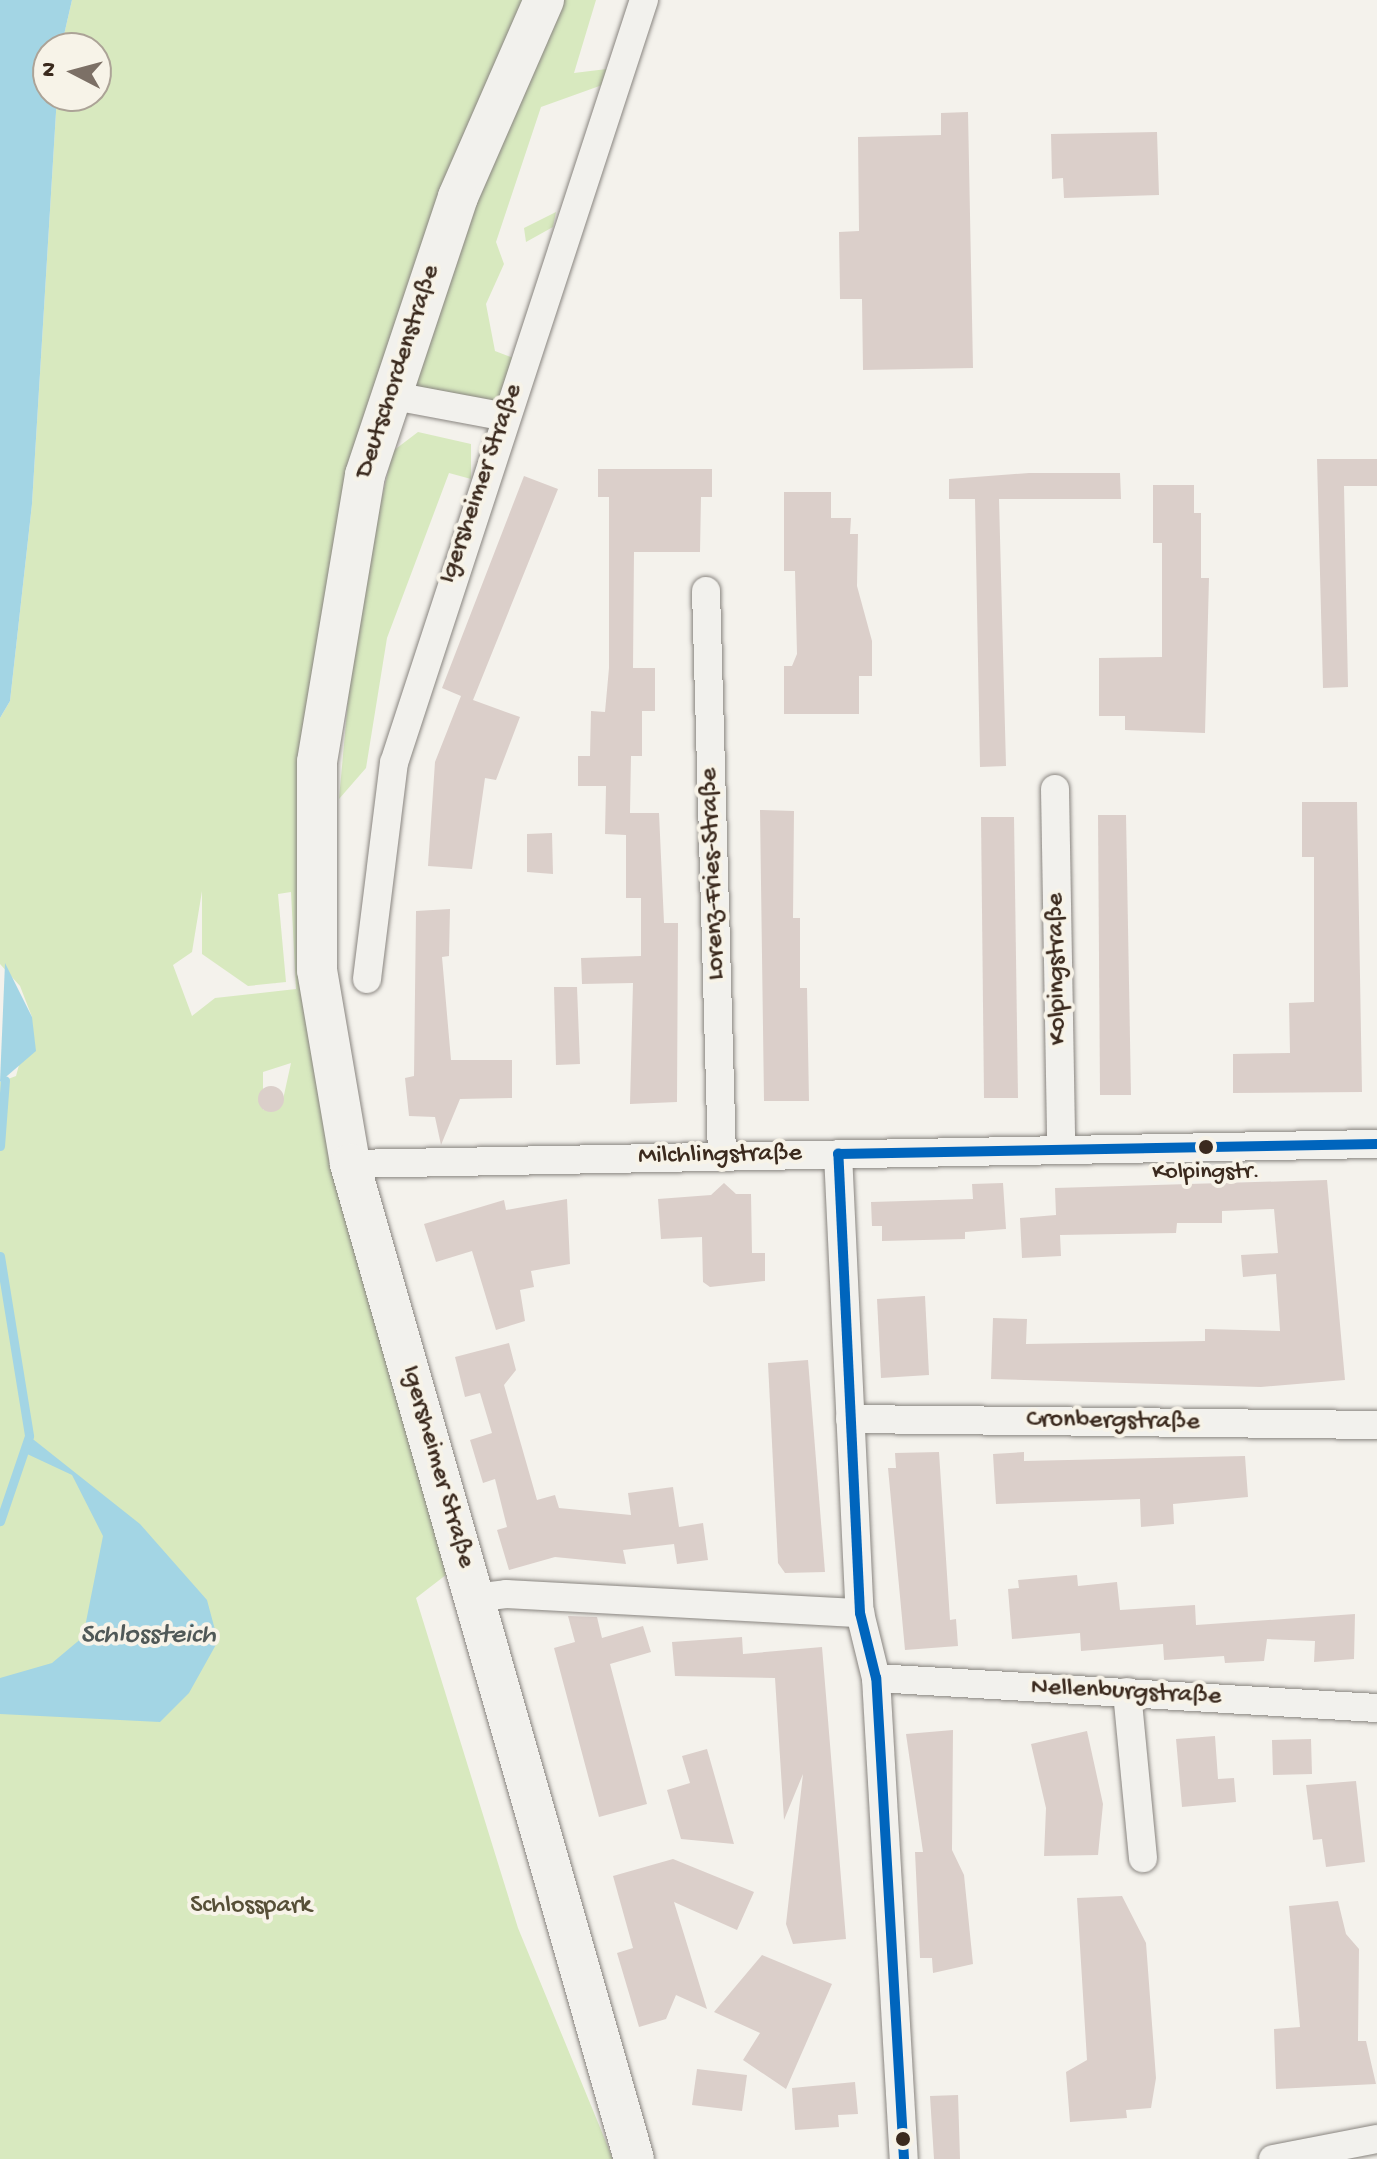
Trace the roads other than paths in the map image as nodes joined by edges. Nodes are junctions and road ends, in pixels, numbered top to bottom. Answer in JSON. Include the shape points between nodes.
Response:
{"nodes":[{"id":1,"x":544,"y":0,"type":"edge"},
{"id":2,"x":644,"y":0,"type":"edge"},
{"id":3,"x":389,"y":395,"type":"junction"},
{"id":4,"x":506,"y":417,"type":"junction"},
{"id":5,"x":706,"y":591,"type":"dead end"},
{"id":6,"x":317,"y":762,"type":"joint"},
{"id":7,"x":1055,"y":789,"type":"dead end"},
{"id":8,"x":367,"y":979,"type":"dead end"},
{"id":9,"x":1377,"y":1144,"type":"edge"},
{"id":10,"x":1061,"y":1150,"type":"junction"},
{"id":11,"x":838,"y":1154,"type":"junction"},
{"id":12,"x":722,"y":1156,"type":"junction"},
{"id":13,"x":350,"y":1164,"type":"junction"},
{"id":14,"x":850,"y":1419,"type":"junction"},
{"id":15,"x":1377,"y":1425,"type":"edge"},
{"id":16,"x":474,"y":1598,"type":"junction"},
{"id":17,"x":860,"y":1613,"type":"junction"},
{"id":18,"x":876,"y":1678,"type":"junction"},
{"id":19,"x":1127,"y":1692,"type":"junction"},
{"id":20,"x":1377,"y":1708,"type":"edge"},
{"id":21,"x":1143,"y":1858,"type":"dead end"},
{"id":22,"x":1377,"y":2139,"type":"edge"},
{"id":23,"x":634,"y":2159,"type":"edge"},
{"id":24,"x":904,"y":2159,"type":"edge"},
{"id":25,"x":1273,"y":2159,"type":"edge"}],
"edges":[{"from":1,"to":3,"type":"street","name":"Deutschordenstraße","via":[[458,197]]},
{"from":2,"to":4,"type":"street","name":"Igersheimer Straße"},
{"from":3,"to":4,"type":"street"},
{"from":3,"to":6,"type":"street","name":"Deutschordenstraße","via":[[365,475]]},
{"from":4,"to":8,"type":"street","name":"Igersheimer Straße","via":[[394,763]]},
{"from":5,"to":12,"type":"street","name":"Lorenz-Fries-Straße"},
{"from":6,"to":13,"type":"street","name":"Igersheimer Straße","via":[[317,970]]},
{"from":7,"to":10,"type":"street","name":"Kolpingstraße"},
{"from":9,"to":10,"type":"street","name":"Milchlingstraße"},
{"from":10,"to":11,"type":"street","name":"Milchlingstraße"},
{"from":11,"to":12,"type":"street","name":"Milchlingstraße"},
{"from":11,"to":14,"type":"street"},
{"from":12,"to":13,"type":"street","name":"Milchlingstraße"},
{"from":13,"to":16,"type":"street","name":"Igersheimer Straße"},
{"from":14,"to":15,"type":"street","name":"Cronbergstraße"},
{"from":14,"to":17,"type":"street"},
{"from":16,"to":17,"type":"street","via":[[506,1594]]},
{"from":16,"to":23,"type":"street","name":"Igersheimer Straße"},
{"from":17,"to":18,"type":"street"},
{"from":18,"to":19,"type":"street","name":"Nellenburgstraße"},
{"from":18,"to":24,"type":"street"},
{"from":19,"to":20,"type":"street","name":"Nellenburgstraße"},
{"from":19,"to":21,"type":"street"},
{"from":22,"to":25,"type":"street"}]}
